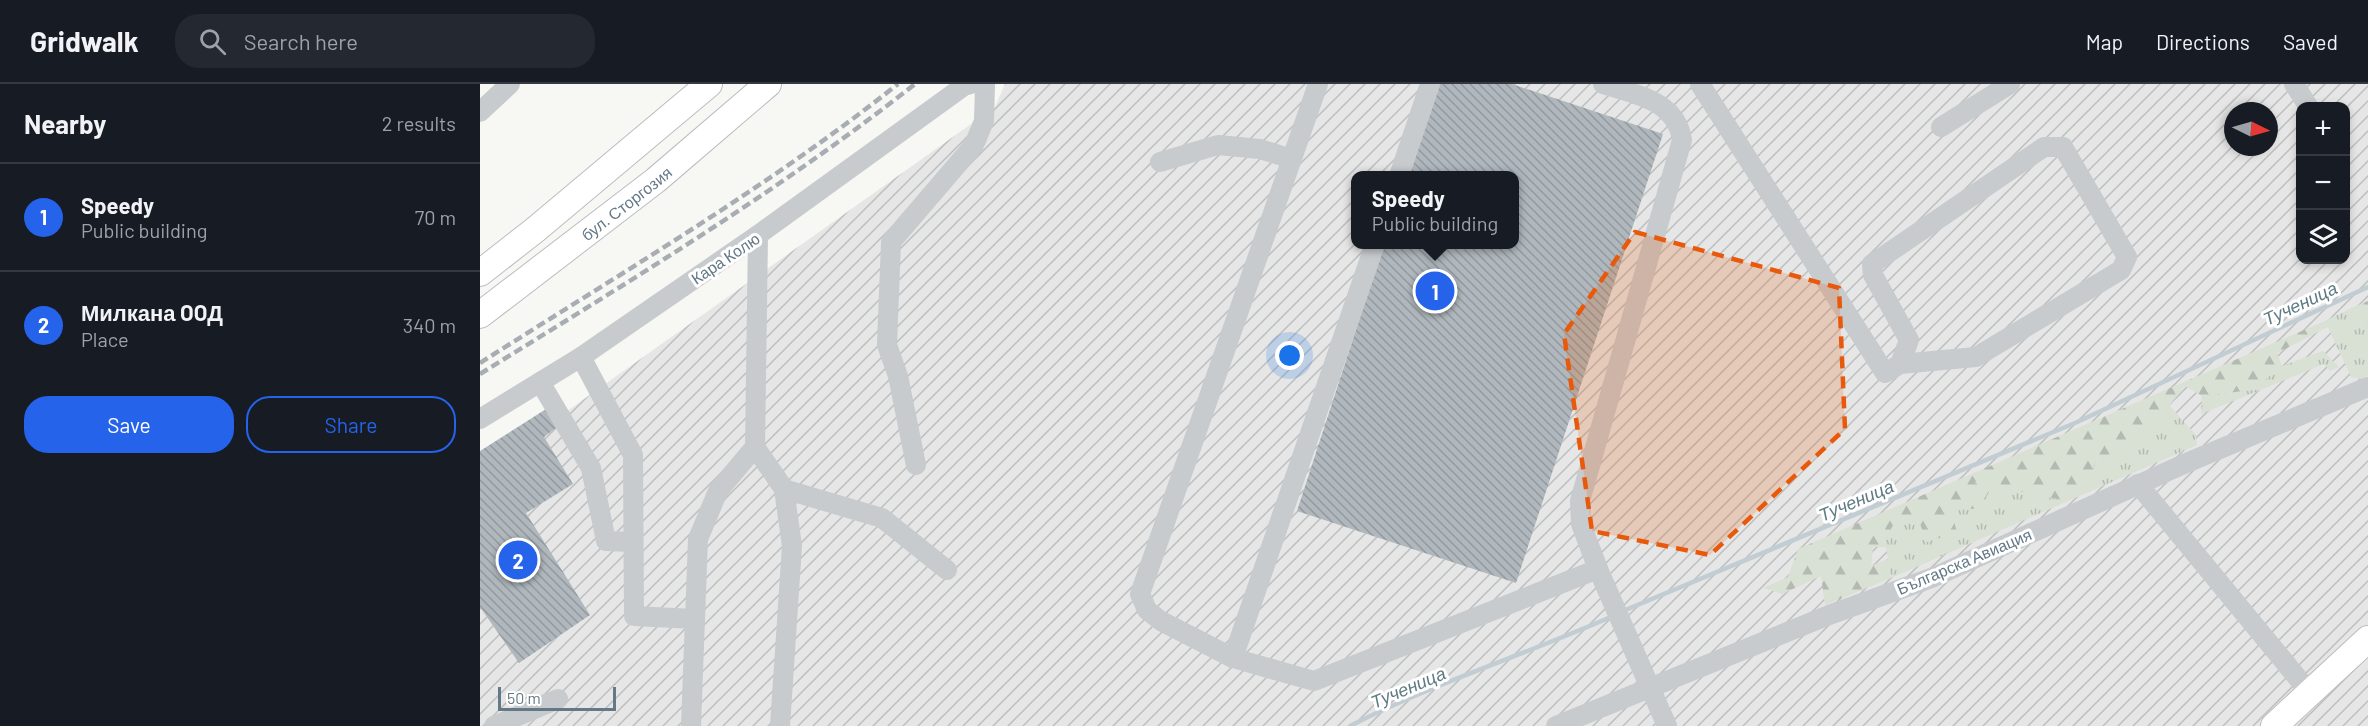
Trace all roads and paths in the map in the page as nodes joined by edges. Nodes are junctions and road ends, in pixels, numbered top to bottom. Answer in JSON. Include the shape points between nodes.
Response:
{"nodes":[{"id":1,"x":510,"y":84,"type":"edge"},
{"id":2,"x":709,"y":84,"type":"edge"},
{"id":3,"x":768,"y":84,"type":"edge"},
{"id":4,"x":986,"y":84,"type":"edge"},
{"id":5,"x":1318,"y":84,"type":"edge"},
{"id":6,"x":1430,"y":84,"type":"edge"},
{"id":7,"x":1603,"y":84,"type":"edge"},
{"id":8,"x":1700,"y":84,"type":"edge"},
{"id":9,"x":2010,"y":84,"type":"edge"},
{"id":10,"x":2294,"y":84,"type":"edge"},
{"id":11,"x":968,"y":85,"type":"edge"},
{"id":12,"x":2305,"y":102,"type":"edge"},
{"id":13,"x":480,"y":112,"type":"edge"},
{"id":14,"x":1941,"y":127,"type":"dead end"},
{"id":15,"x":1292,"y":159,"type":"junction"},
{"id":16,"x":1160,"y":162,"type":"dead end"},
{"id":17,"x":1401,"y":171,"type":"edge"},
{"id":18,"x":758,"y":235,"type":"junction"},
{"id":19,"x":1373,"y":249,"type":"edge"},
{"id":20,"x":480,"y":273,"type":"edge"},
{"id":21,"x":480,"y":315,"type":"edge"},
{"id":22,"x":581,"y":357,"type":"junction"},
{"id":23,"x":1900,"y":364,"type":"junction"},
{"id":24,"x":540,"y":382,"type":"junction"},
{"id":25,"x":2368,"y":387,"type":"edge"},
{"id":26,"x":480,"y":419,"type":"edge"},
{"id":27,"x":755,"y":447,"type":"junction"},
{"id":28,"x":916,"y":465,"type":"dead end"},
{"id":29,"x":2138,"y":484,"type":"junction"},
{"id":30,"x":784,"y":489,"type":"junction"},
{"id":31,"x":633,"y":543,"type":"junction"},
{"id":32,"x":1598,"y":569,"type":"junction"},
{"id":33,"x":947,"y":570,"type":"dead end"},
{"id":34,"x":695,"y":619,"type":"junction"},
{"id":35,"x":2368,"y":639,"type":"edge"},
{"id":36,"x":1233,"y":657,"type":"junction"},
{"id":37,"x":1650,"y":688,"type":"junction"},
{"id":38,"x":2310,"y":693,"type":"junction"},
{"id":39,"x":558,"y":699,"type":"dead end"},
{"id":40,"x":494,"y":726,"type":"edge"},
{"id":41,"x":691,"y":726,"type":"edge"},
{"id":42,"x":780,"y":726,"type":"edge"},
{"id":43,"x":1556,"y":726,"type":"edge"},
{"id":44,"x":1667,"y":726,"type":"edge"},
{"id":45,"x":2274,"y":726,"type":"edge"}],
"edges":[{"from":1,"to":13,"type":"street"},
{"from":2,"to":20,"type":"main road"},
{"from":3,"to":21,"type":"main road","name":"бул. Сторгозия","via":[[656,180]]},
{"from":4,"to":28,"type":"street","via":[[984,121],[974,145],[891,242],[887,345],[898,376]]},
{"from":5,"to":15,"type":"street"},
{"from":6,"to":17,"type":"street"},
{"from":7,"to":32,"type":"street","via":[[1667,109],[1680,127],[1682,141],[1580,501],[1581,524]]},
{"from":8,"to":23,"type":"street","via":[[1885,373]]},
{"from":9,"to":14,"type":"street"},
{"from":10,"to":12,"type":"street"},
{"from":11,"to":18,"type":"street","name":"Кара Колю"},
{"from":15,"to":16,"type":"street","via":[[1260,149],[1218,145]]},
{"from":15,"to":36,"type":"street","via":[[1140,594],[1147,610],[1161,621]]},
{"from":18,"to":22,"type":"street","name":"Кара Колю"},
{"from":18,"to":27,"type":"street"},
{"from":19,"to":36,"type":"street"},
{"from":22,"to":24,"type":"street","name":"Кара Колю"},
{"from":22,"to":31,"type":"street","via":[[633,455]]},
{"from":23,"to":23,"type":"street","via":[[1909,340],[1873,275],[1872,264],[2044,147],[2063,147],[2127,256],[2121,270],[1976,357]]},
{"from":24,"to":26,"type":"street","name":"Кара Колю"},
{"from":24,"to":31,"type":"street","via":[[591,468],[606,542]]},
{"from":25,"to":29,"type":"street","name":"Българска Авиация"},
{"from":27,"to":30,"type":"street"},
{"from":27,"to":34,"type":"street","via":[[718,491],[698,539]]},
{"from":29,"to":37,"type":"street","name":"Българска Авиация","via":[[1934,577]]},
{"from":29,"to":38,"type":"street"},
{"from":30,"to":33,"type":"street","via":[[882,518]]},
{"from":30,"to":42,"type":"street","via":[[792,546]]},
{"from":31,"to":34,"type":"street","via":[[634,616]]},
{"from":32,"to":36,"type":"street","via":[[1314,681]]},
{"from":32,"to":37,"type":"street"},
{"from":34,"to":41,"type":"street"},
{"from":35,"to":38,"type":"main road"},
{"from":37,"to":43,"type":"street","name":"Българска Авиация"},
{"from":37,"to":44,"type":"street"},
{"from":38,"to":45,"type":"main road"},
{"from":39,"to":40,"type":"street"}]}
